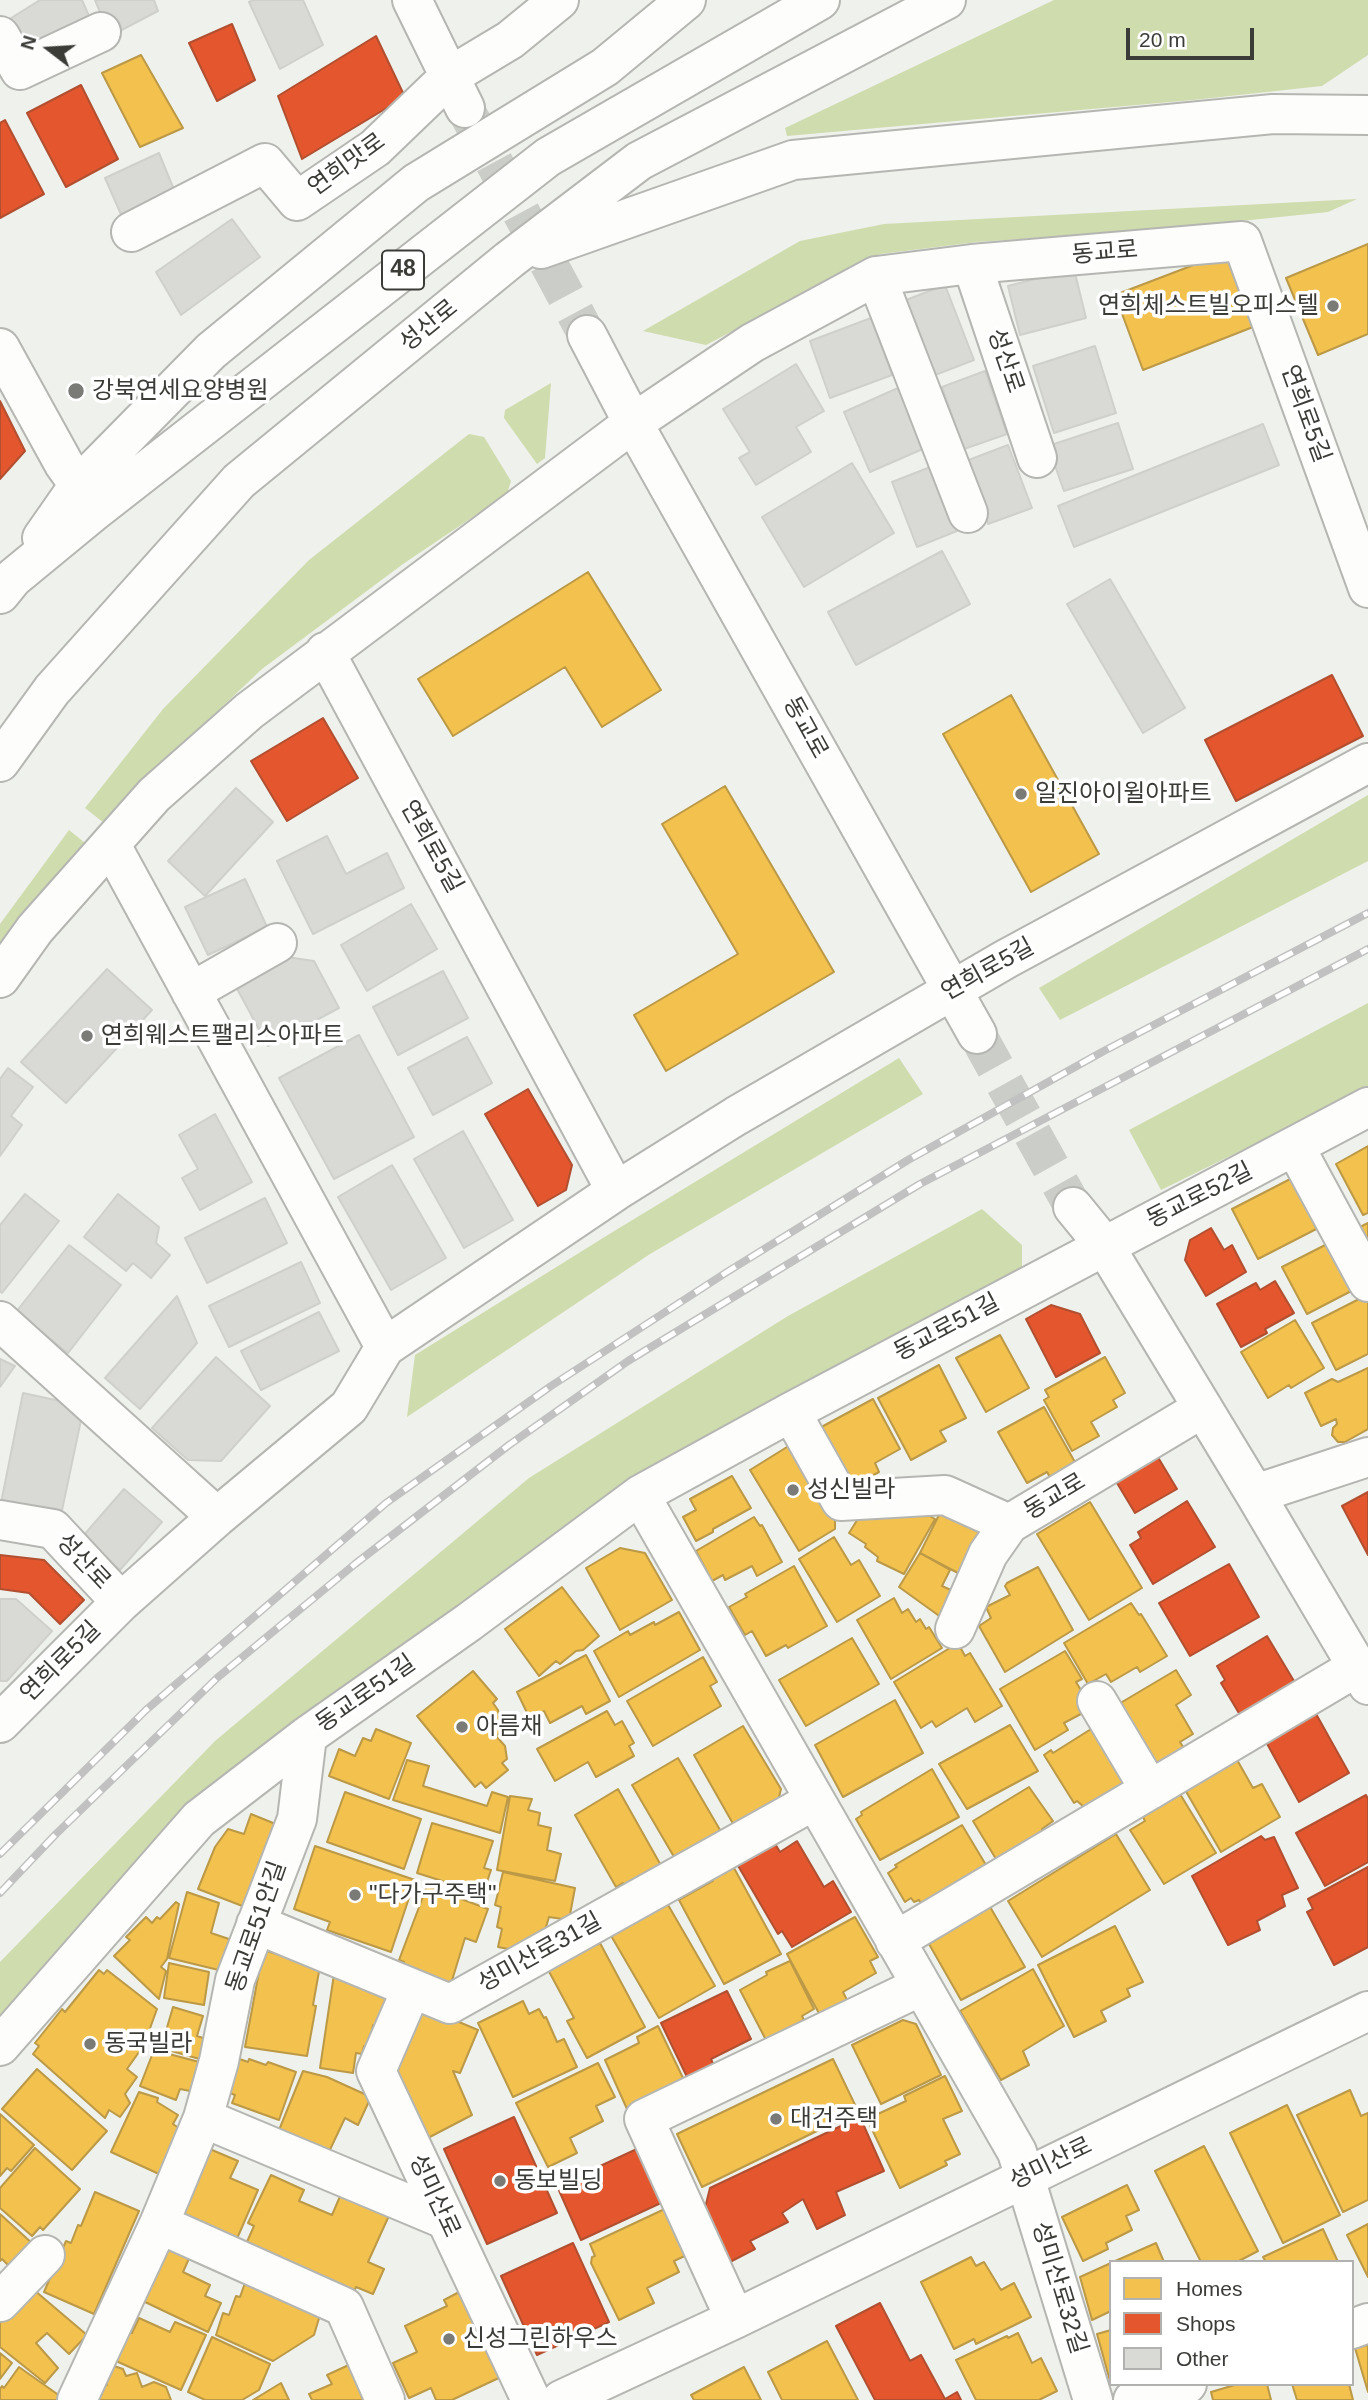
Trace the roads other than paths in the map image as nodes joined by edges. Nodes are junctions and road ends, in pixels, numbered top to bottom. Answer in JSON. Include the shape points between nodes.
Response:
{"nodes":[{"id":1,"x":412,"y":0,"type":"edge"},
{"id":2,"x":559,"y":0,"type":"edge"},
{"id":3,"x":687,"y":0,"type":"edge"},
{"id":4,"x":820,"y":0,"type":"edge"},
{"id":5,"x":946,"y":0,"type":"edge"},
{"id":6,"x":101,"y":32,"type":"dead end"},
{"id":7,"x":0,"y":36,"type":"edge"},
{"id":8,"x":1368,"y":91,"type":"edge"},
{"id":9,"x":457,"y":92,"type":"junction"},
{"id":10,"x":1273,"y":114,"type":"junction"},
{"id":11,"x":1368,"y":115,"type":"edge"},
{"id":12,"x":131,"y":232,"type":"dead end"},
{"id":13,"x":1242,"y":241,"type":"joint"},
{"id":14,"x":509,"y":260,"type":"junction"},
{"id":15,"x":972,"y":264,"type":"junction"},
{"id":16,"x":876,"y":276,"type":"junction"},
{"id":17,"x":587,"y":335,"type":"tunnel mouth"},
{"id":18,"x":0,"y":348,"type":"edge"},
{"id":19,"x":633,"y":423,"type":"junction"},
{"id":20,"x":1037,"y":458,"type":"dead end"},
{"id":21,"x":79,"y":485,"type":"junction"},
{"id":22,"x":968,"y":513,"type":"dead end"},
{"id":23,"x":6,"y":586,"type":"edge"},
{"id":24,"x":1368,"y":588,"type":"edge"},
{"id":25,"x":325,"y":652,"type":"junction"},
{"id":26,"x":0,"y":762,"type":"edge"},
{"id":27,"x":1368,"y":763,"type":"edge"},
{"id":28,"x":111,"y":845,"type":"junction"},
{"id":29,"x":277,"y":943,"type":"dead end"},
{"id":30,"x":0,"y":978,"type":"edge"},
{"id":31,"x":952,"y":990,"type":"junction"},
{"id":32,"x":191,"y":992,"type":"junction"},
{"id":33,"x":977,"y":1034,"type":"tunnel mouth"},
{"id":34,"x":1368,"y":1107,"type":"edge"},
{"id":35,"x":1295,"y":1147,"type":"junction"},
{"id":36,"x":616,"y":1191,"type":"junction"},
{"id":37,"x":1073,"y":1207,"type":"tunnel mouth"},
{"id":38,"x":1104,"y":1245,"type":"junction"},
{"id":39,"x":1368,"y":1282,"type":"edge"},
{"id":40,"x":0,"y":1321,"type":"edge"},
{"id":41,"x":385,"y":1348,"type":"junction"},
{"id":42,"x":1203,"y":1408,"type":"junction"},
{"id":43,"x":790,"y":1412,"type":"junction"},
{"id":44,"x":1368,"y":1457,"type":"edge"},
{"id":45,"x":1255,"y":1494,"type":"junction"},
{"id":46,"x":640,"y":1495,"type":"junction"},
{"id":47,"x":217,"y":1517,"type":"junction"},
{"id":48,"x":0,"y":1520,"type":"edge"},
{"id":49,"x":1009,"y":1524,"type":"junction"},
{"id":50,"x":121,"y":1602,"type":"junction"},
{"id":51,"x":955,"y":1629,"type":"dead end"},
{"id":52,"x":1362,"y":1676,"type":"edge"},
{"id":53,"x":1097,"y":1701,"type":"dead end"},
{"id":54,"x":0,"y":1723,"type":"edge"},
{"id":55,"x":307,"y":1736,"type":"junction"},
{"id":56,"x":1150,"y":1790,"type":"junction"},
{"id":57,"x":815,"y":1800,"type":"junction"},
{"id":58,"x":256,"y":1924,"type":"junction"},
{"id":59,"x":895,"y":1941,"type":"junction"},
{"id":60,"x":921,"y":1986,"type":"junction"},
{"id":61,"x":411,"y":1990,"type":"junction"},
{"id":62,"x":1368,"y":2011,"type":"edge"},
{"id":63,"x":0,"y":2046,"type":"edge"},
{"id":64,"x":203,"y":2118,"type":"junction"},
{"id":65,"x":1026,"y":2176,"type":"junction"},
{"id":66,"x":444,"y":2219,"type":"junction"},
{"id":67,"x":159,"y":2224,"type":"junction"},
{"id":68,"x":45,"y":2255,"type":"dead end"},
{"id":69,"x":0,"y":2302,"type":"edge"},
{"id":70,"x":736,"y":2319,"type":"junction"},
{"id":71,"x":1179,"y":2386,"type":"edge"},
{"id":72,"x":77,"y":2400,"type":"edge"},
{"id":73,"x":386,"y":2400,"type":"edge"},
{"id":74,"x":531,"y":2400,"type":"edge"},
{"id":75,"x":561,"y":2400,"type":"edge"},
{"id":76,"x":1093,"y":2400,"type":"edge"},
{"id":77,"x":1133,"y":2400,"type":"edge"}],
"edges":[{"from":1,"to":9,"type":"street"},
{"from":2,"to":9,"type":"street","name":"연희맛로"},
{"from":3,"to":21,"type":"street","via":[[605,67],[415,183],[211,351]]},
{"from":4,"to":23,"type":"street","number":"48","via":[[548,158]]},
{"from":5,"to":14,"type":"street","name":"성산로","number":"48","via":[[639,161]]},
{"from":6,"to":7,"type":"street","via":[[20,70]]},
{"from":8,"to":10,"type":"street"},
{"from":9,"to":12,"type":"street","name":"연희맛로","via":[[297,201],[265,163]]},
{"from":10,"to":11,"type":"street"},
{"from":10,"to":14,"type":"street","via":[[793,160]]},
{"from":13,"to":15,"type":"street","name":"동교로"},
{"from":13,"to":24,"type":"street","name":"연희로5길"},
{"from":14,"to":26,"type":"street","name":"성산로","number":"48","via":[[239,481],[52,690]]},
{"from":15,"to":16,"type":"street","name":"동교로"},
{"from":15,"to":20,"type":"street","name":"성산로"},
{"from":16,"to":19,"type":"street","name":"동교로","via":[[752,343]]},
{"from":16,"to":22,"type":"street"},
{"from":17,"to":19,"type":"street","name":"동교로"},
{"from":18,"to":21,"type":"street"},
{"from":19,"to":25,"type":"street"},
{"from":19,"to":31,"type":"street","name":"동교로"},
{"from":21,"to":23,"type":"street"},
{"from":25,"to":28,"type":"street","via":[[154,795]]},
{"from":25,"to":36,"type":"street","name":"연희로5길"},
{"from":27,"to":31,"type":"street","name":"연희로5길"},
{"from":28,"to":30,"type":"street","via":[[35,929]]},
{"from":28,"to":32,"type":"street"},
{"from":29,"to":32,"type":"street"},
{"from":31,"to":33,"type":"street","name":"동교로"},
{"from":31,"to":36,"type":"street","name":"연희로5길"},
{"from":32,"to":41,"type":"street"},
{"from":34,"to":35,"type":"street","name":"동교로52길"},
{"from":35,"to":38,"type":"street","name":"동교로52길"},
{"from":35,"to":39,"type":"street"},
{"from":36,"to":41,"type":"street","name":"연희로5길"},
{"from":37,"to":38,"type":"street"},
{"from":38,"to":42,"type":"street"},
{"from":38,"to":43,"type":"street","name":"동교로51길"},
{"from":40,"to":47,"type":"street"},
{"from":41,"to":47,"type":"street","name":"연희로5길","via":[[349,1407]]},
{"from":42,"to":45,"type":"street"},
{"from":42,"to":49,"type":"street","name":"동교로"},
{"from":43,"to":46,"type":"street","name":"동교로51길"},
{"from":43,"to":49,"type":"street","via":[[841,1501],[946,1495]]},
{"from":44,"to":45,"type":"street"},
{"from":45,"to":52,"type":"street"},
{"from":46,"to":55,"type":"street","name":"동교로51길"},
{"from":46,"to":57,"type":"street"},
{"from":47,"to":50,"type":"street","name":"연희로5길"},
{"from":48,"to":50,"type":"street","name":"성산로","via":[[53,1529]]},
{"from":49,"to":51,"type":"street","name":"동교로","via":[[988,1554]]},
{"from":50,"to":54,"type":"street","name":"연희로5길"},
{"from":52,"to":56,"type":"street"},
{"from":53,"to":56,"type":"street"},
{"from":55,"to":58,"type":"street","name":"동교로51안길","via":[[297,1819]]},
{"from":55,"to":63,"type":"street","name":"동교로51길","via":[[199,1819]]},
{"from":56,"to":59,"type":"street"},
{"from":57,"to":59,"type":"street"},
{"from":57,"to":61,"type":"street","name":"성미산로31길","via":[[450,2004]]},
{"from":58,"to":61,"type":"street","name":"성미산로31길"},
{"from":58,"to":64,"type":"street","name":"동교로51안길","via":[[235,1980]]},
{"from":59,"to":60,"type":"street"},
{"from":60,"to":65,"type":"street","via":[[1017,2152]]},
{"from":60,"to":70,"type":"street","via":[[645,2119]]},
{"from":61,"to":66,"type":"street","name":"성미산로","via":[[376,2071]]},
{"from":62,"to":65,"type":"street","name":"성미산로"},
{"from":64,"to":66,"type":"street"},
{"from":64,"to":67,"type":"street","name":"동교로51안길"},
{"from":65,"to":70,"type":"street","name":"성미산로"},
{"from":65,"to":76,"type":"street","name":"성미산로32길"},
{"from":66,"to":74,"type":"street","name":"성미산로"},
{"from":67,"to":72,"type":"street","name":"동교로51안길"},
{"from":67,"to":73,"type":"street","via":[[344,2307]]},
{"from":68,"to":69,"type":"street"},
{"from":70,"to":75,"type":"street","name":"성미산로"},
{"from":71,"to":77,"type":"street"}]}
